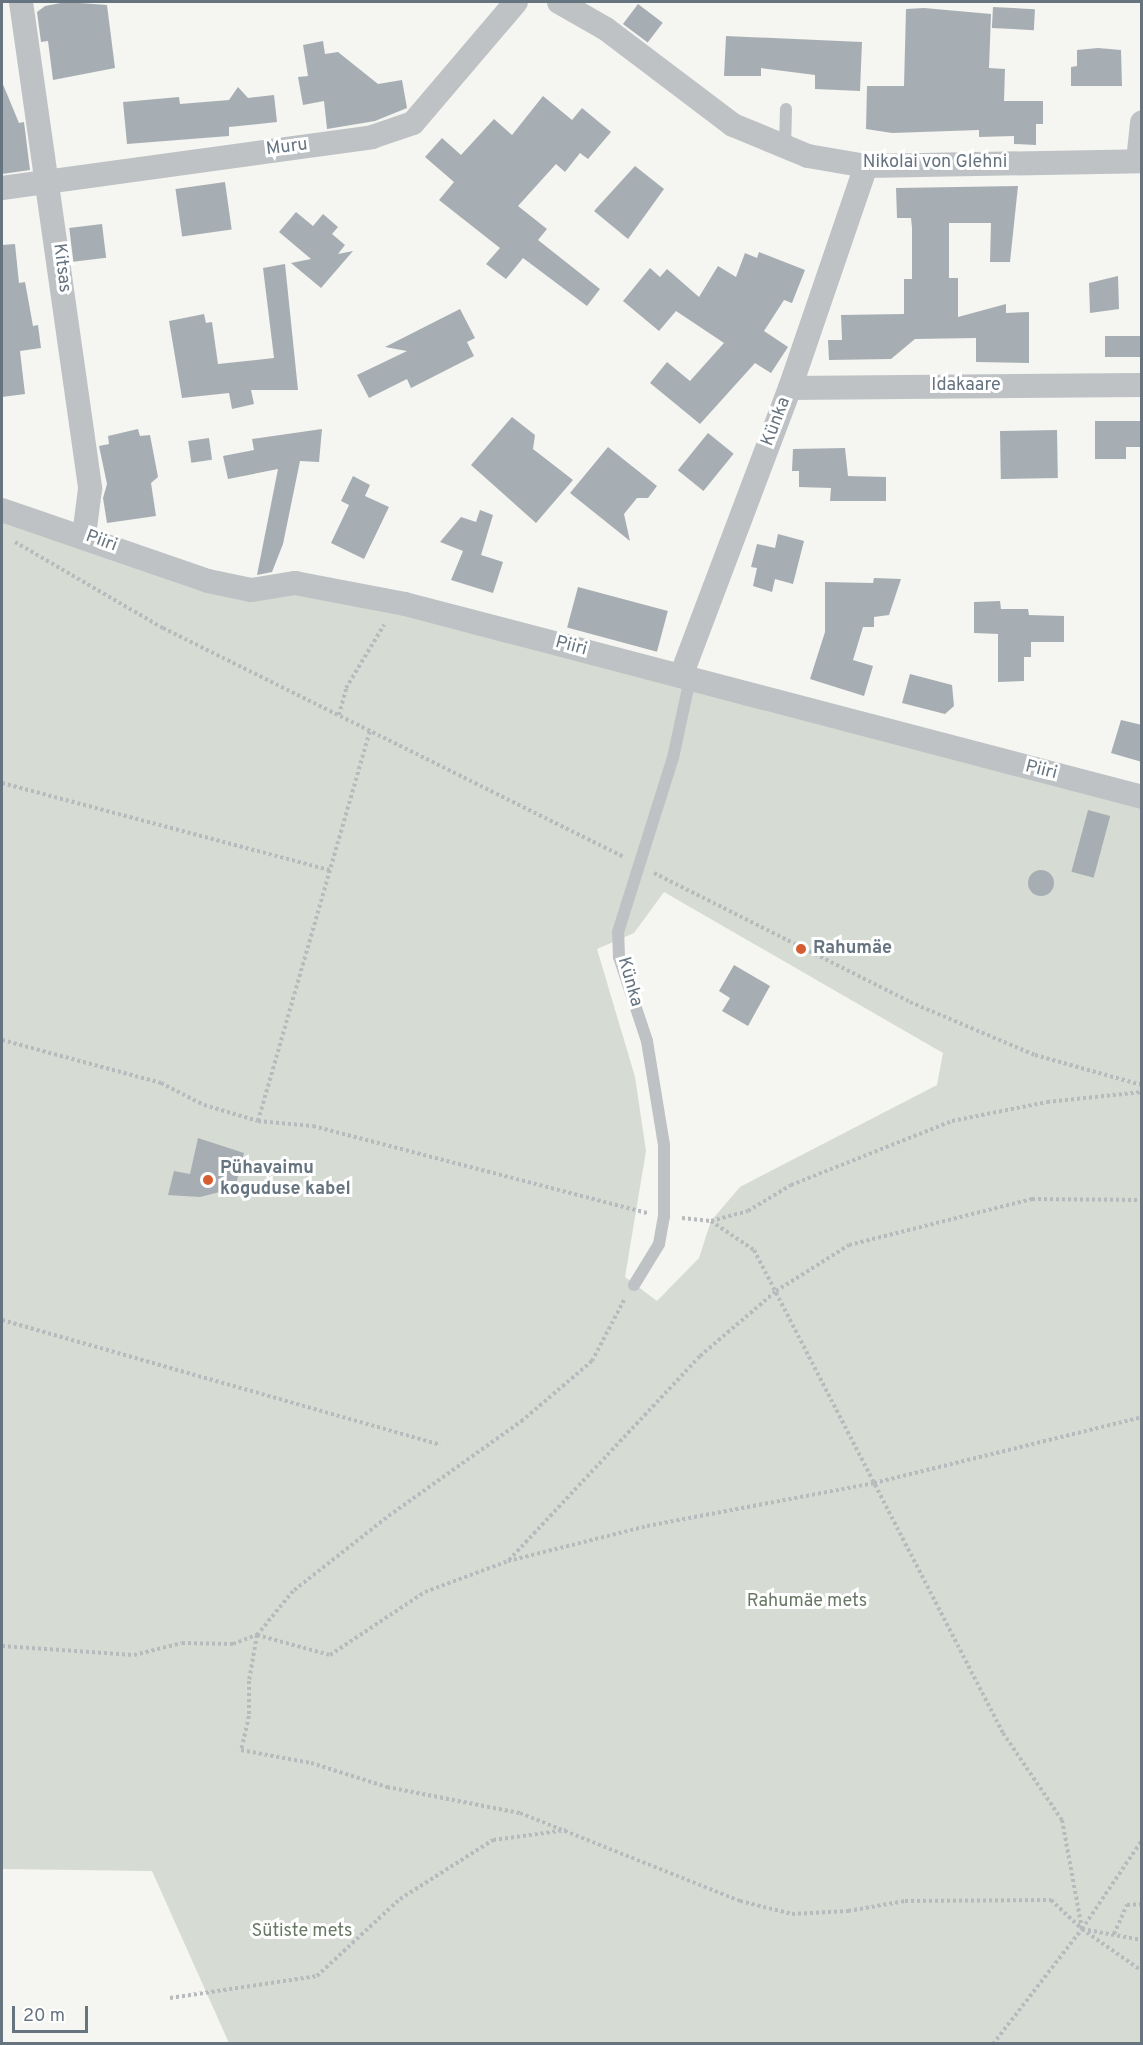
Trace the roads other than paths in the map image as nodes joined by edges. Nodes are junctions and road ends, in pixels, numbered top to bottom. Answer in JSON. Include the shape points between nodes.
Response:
{"nodes":[{"id":1,"x":21,"y":2,"type":"edge"},
{"id":2,"x":516,"y":2,"type":"edge"},
{"id":3,"x":559,"y":2,"type":"edge"},
{"id":4,"x":786,"y":109,"type":"dead end"},
{"id":5,"x":1142,"y":122,"type":"edge"},
{"id":6,"x":785,"y":149,"type":"junction"},
{"id":7,"x":1140,"y":161,"type":"edge"},
{"id":8,"x":867,"y":166,"type":"junction"},
{"id":9,"x":49,"y":179,"type":"junction"},
{"id":10,"x":2,"y":188,"type":"edge"},
{"id":11,"x":1142,"y":385,"type":"edge"},
{"id":12,"x":790,"y":388,"type":"junction"},
{"id":13,"x":2,"y":510,"type":"edge"},
{"id":14,"x":84,"y":536,"type":"junction"},
{"id":15,"x":686,"y":677,"type":"junction"},
{"id":16,"x":1142,"y":797,"type":"edge"},
{"id":17,"x":634,"y":1285,"type":"road end"}],
"edges":[{"from":1,"to":9,"type":"street","name":"Kitsas"},
{"from":2,"to":9,"type":"street","name":"Muru","via":[[413,123],[372,137]]},
{"from":3,"to":6,"type":"street","name":"Nikolai von Glehni","via":[[606,29],[733,125]]},
{"from":4,"to":6,"type":"lane"},
{"from":5,"to":7,"type":"street"},
{"from":6,"to":8,"type":"street","name":"Nikolai von Glehni"},
{"from":7,"to":8,"type":"street","name":"Nikolai von Glehni"},
{"from":8,"to":12,"type":"street","name":"Künka"},
{"from":9,"to":10,"type":"street","name":"Muru"},
{"from":9,"to":14,"type":"street","name":"Kitsas","via":[[90,489]]},
{"from":11,"to":12,"type":"street","name":"Idakaare"},
{"from":12,"to":15,"type":"street","name":"Künka"},
{"from":13,"to":14,"type":"street","name":"Piiri"},
{"from":14,"to":15,"type":"street","name":"Piiri","via":[[208,581],[251,590],[295,583],[396,602]]},
{"from":15,"to":16,"type":"street","name":"Piiri"},
{"from":15,"to":17,"type":"lane","name":"Künka","via":[[673,758],[636,864],[618,932],[619,957],[647,1041],[664,1145],[664,1216],[659,1244]]}]}
